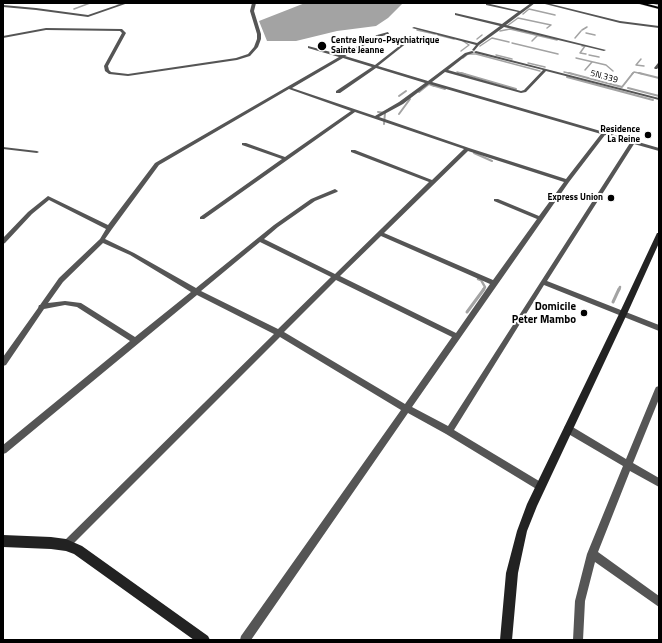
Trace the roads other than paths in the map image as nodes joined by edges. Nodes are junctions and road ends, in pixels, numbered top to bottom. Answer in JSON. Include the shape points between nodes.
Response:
{"nodes":[{"id":1,"x":126,"y":3,"type":"edge"},
{"id":2,"x":254,"y":3,"type":"edge"},
{"id":3,"x":533,"y":3,"type":"edge"},
{"id":4,"x":543,"y":3,"type":"edge"},
{"id":5,"x":638,"y":3,"type":"edge"},
{"id":6,"x":487,"y":4,"type":"dead end"},
{"id":7,"x":3,"y":6,"type":"edge"},
{"id":8,"x":659,"y":8,"type":"edge"},
{"id":9,"x":521,"y":12,"type":"junction"},
{"id":10,"x":456,"y":14,"type":"dead end"},
{"id":11,"x":503,"y":26,"type":"junction"},
{"id":12,"x":659,"y":27,"type":"edge"},
{"id":13,"x":414,"y":28,"type":"dead end"},
{"id":14,"x":388,"y":33,"type":"dead end"},
{"id":15,"x":3,"y":37,"type":"edge"},
{"id":16,"x":407,"y":41,"type":"dead end"},
{"id":17,"x":478,"y":44,"type":"junction"},
{"id":18,"x":309,"y":47,"type":"dead end"},
{"id":19,"x":604,"y":50,"type":"dead end"},
{"id":20,"x":474,"y":51,"type":"junction"},
{"id":21,"x":343,"y":57,"type":"junction"},
{"id":22,"x":375,"y":67,"type":"junction"},
{"id":23,"x":444,"y":70,"type":"junction"},
{"id":24,"x":545,"y":70,"type":"junction"},
{"id":25,"x":428,"y":82,"type":"junction"},
{"id":26,"x":289,"y":88,"type":"junction"},
{"id":27,"x":338,"y":92,"type":"dead end"},
{"id":28,"x":659,"y":100,"type":"edge"},
{"id":29,"x":355,"y":110,"type":"junction"},
{"id":30,"x":376,"y":116,"type":"junction"},
{"id":31,"x":604,"y":134,"type":"junction"},
{"id":32,"x":633,"y":142,"type":"junction"},
{"id":33,"x":244,"y":144,"type":"dead end"},
{"id":34,"x":3,"y":148,"type":"edge"},
{"id":35,"x":467,"y":149,"type":"junction"},
{"id":36,"x":659,"y":150,"type":"edge"},
{"id":37,"x":353,"y":151,"type":"dead end"},
{"id":38,"x":37,"y":152,"type":"dead end"},
{"id":39,"x":285,"y":159,"type":"junction"},
{"id":40,"x":567,"y":181,"type":"junction"},
{"id":41,"x":433,"y":182,"type":"junction"},
{"id":42,"x":335,"y":191,"type":"dead end"},
{"id":43,"x":496,"y":200,"type":"dead end"},
{"id":44,"x":202,"y":218,"type":"dead end"},
{"id":45,"x":540,"y":218,"type":"junction"},
{"id":46,"x":109,"y":228,"type":"junction"},
{"id":47,"x":380,"y":233,"type":"junction"},
{"id":48,"x":659,"y":235,"type":"edge"},
{"id":49,"x":102,"y":240,"type":"junction"},
{"id":50,"x":261,"y":240,"type":"junction"},
{"id":51,"x":3,"y":242,"type":"edge"},
{"id":52,"x":336,"y":276,"type":"junction"},
{"id":53,"x":543,"y":282,"type":"junction"},
{"id":54,"x":494,"y":283,"type":"junction"},
{"id":55,"x":196,"y":291,"type":"junction"},
{"id":56,"x":41,"y":307,"type":"junction"},
{"id":57,"x":624,"y":314,"type":"junction"},
{"id":58,"x":659,"y":328,"type":"edge"},
{"id":59,"x":279,"y":332,"type":"junction"},
{"id":60,"x":456,"y":336,"type":"junction"},
{"id":61,"x":135,"y":341,"type":"junction"},
{"id":62,"x":3,"y":363,"type":"edge"},
{"id":63,"x":659,"y":393,"type":"edge"},
{"id":64,"x":407,"y":409,"type":"junction"},
{"id":65,"x":568,"y":428,"type":"junction"},
{"id":66,"x":449,"y":431,"type":"junction"},
{"id":67,"x":3,"y":450,"type":"edge"},
{"id":68,"x":629,"y":465,"type":"junction"},
{"id":69,"x":659,"y":483,"type":"edge"},
{"id":70,"x":540,"y":486,"type":"junction"},
{"id":71,"x":3,"y":541,"type":"edge"},
{"id":72,"x":66,"y":545,"type":"junction"},
{"id":73,"x":592,"y":554,"type":"junction"},
{"id":74,"x":659,"y":602,"type":"edge"},
{"id":75,"x":508,"y":639,"type":"edge"},
{"id":76,"x":204,"y":640,"type":"edge"},
{"id":77,"x":245,"y":640,"type":"edge"},
{"id":78,"x":578,"y":640,"type":"edge"}],
"edges":[{"from":1,"to":7,"type":"street","via":[[88,16]]},
{"from":2,"to":15,"type":"street","via":[[252,11],[259,34],[256,47],[249,55],[128,75],[110,73],[106,66],[124,33],[120,30],[46,29]]},
{"from":3,"to":9,"type":"street"},
{"from":4,"to":12,"type":"street","via":[[626,23]]},
{"from":5,"to":8,"type":"main road"},
{"from":6,"to":9,"type":"street"},
{"from":9,"to":11,"type":"street"},
{"from":10,"to":11,"type":"street"},
{"from":11,"to":17,"type":"street"},
{"from":11,"to":19,"type":"street"},
{"from":13,"to":17,"type":"street"},
{"from":14,"to":21,"type":"street","via":[[378,36]]},
{"from":16,"to":22,"type":"street"},
{"from":17,"to":20,"type":"street"},
{"from":18,"to":21,"type":"street"},
{"from":20,"to":23,"type":"street"},
{"from":20,"to":24,"type":"street","name":"5N.339"},
{"from":21,"to":22,"type":"street"},
{"from":21,"to":26,"type":"street"},
{"from":22,"to":25,"type":"street"},
{"from":22,"to":27,"type":"street"},
{"from":23,"to":24,"type":"street","via":[[521,92]]},
{"from":23,"to":25,"type":"street"},
{"from":24,"to":28,"type":"street","name":"5N.339"},
{"from":25,"to":30,"type":"street","via":[[400,103]]},
{"from":25,"to":31,"type":"street"},
{"from":26,"to":29,"type":"street"},
{"from":26,"to":46,"type":"street","via":[[157,164]]},
{"from":29,"to":30,"type":"street"},
{"from":29,"to":39,"type":"street"},
{"from":30,"to":35,"type":"street"},
{"from":31,"to":32,"type":"street"},
{"from":31,"to":40,"type":"street"},
{"from":32,"to":36,"type":"street"},
{"from":32,"to":53,"type":"street"},
{"from":33,"to":39,"type":"street"},
{"from":34,"to":38,"type":"street"},
{"from":35,"to":40,"type":"street"},
{"from":35,"to":41,"type":"street"},
{"from":37,"to":41,"type":"street"},
{"from":39,"to":44,"type":"street"},
{"from":40,"to":45,"type":"street"},
{"from":41,"to":47,"type":"street"},
{"from":42,"to":50,"type":"street","via":[[313,200]]},
{"from":43,"to":45,"type":"street"},
{"from":45,"to":54,"type":"street"},
{"from":46,"to":49,"type":"street"},
{"from":46,"to":51,"type":"street","via":[[48,198]]},
{"from":47,"to":52,"type":"street"},
{"from":47,"to":54,"type":"street"},
{"from":48,"to":57,"type":"main road"},
{"from":49,"to":55,"type":"street","via":[[132,254]]},
{"from":49,"to":56,"type":"street","via":[[61,280]]},
{"from":50,"to":52,"type":"street"},
{"from":50,"to":55,"type":"street"},
{"from":52,"to":59,"type":"street"},
{"from":52,"to":60,"type":"street"},
{"from":53,"to":57,"type":"street"},
{"from":53,"to":66,"type":"street"},
{"from":54,"to":60,"type":"street"},
{"from":55,"to":59,"type":"street"},
{"from":55,"to":61,"type":"street"},
{"from":56,"to":61,"type":"street","via":[[65,303],[79,305]]},
{"from":56,"to":62,"type":"street"},
{"from":57,"to":58,"type":"street"},
{"from":57,"to":65,"type":"main road"},
{"from":59,"to":64,"type":"street"},
{"from":59,"to":72,"type":"street"},
{"from":60,"to":64,"type":"street"},
{"from":61,"to":67,"type":"street"},
{"from":63,"to":68,"type":"street"},
{"from":64,"to":66,"type":"street"},
{"from":64,"to":77,"type":"street"},
{"from":65,"to":68,"type":"street"},
{"from":65,"to":70,"type":"main road"},
{"from":66,"to":70,"type":"street"},
{"from":68,"to":69,"type":"street"},
{"from":68,"to":73,"type":"street"},
{"from":70,"to":75,"type":"main road","via":[[522,531],[512,572]]},
{"from":71,"to":72,"type":"main road"},
{"from":72,"to":76,"type":"main road","via":[[78,550]]},
{"from":73,"to":74,"type":"street"},
{"from":73,"to":78,"type":"street","via":[[580,600]]}]}
